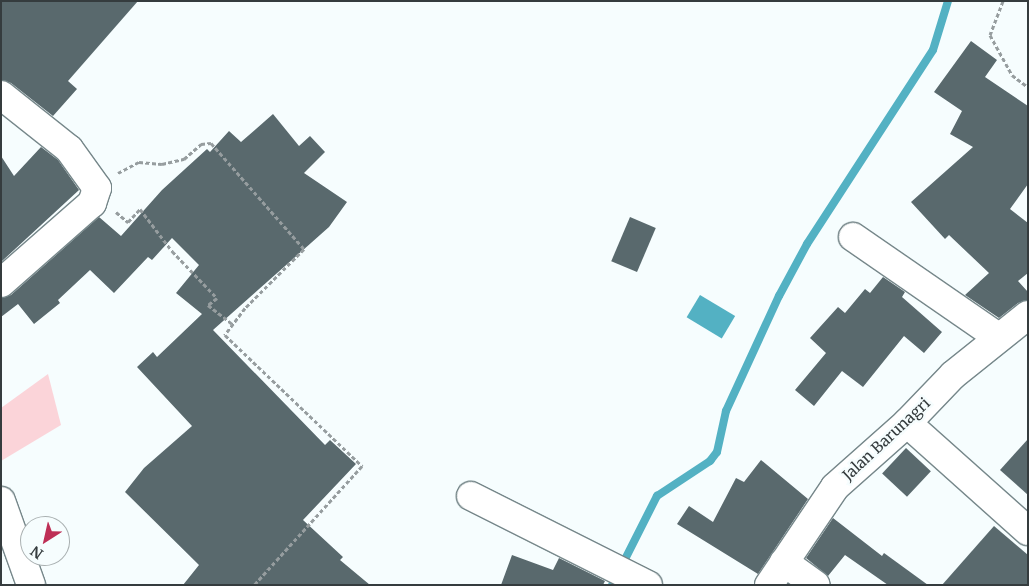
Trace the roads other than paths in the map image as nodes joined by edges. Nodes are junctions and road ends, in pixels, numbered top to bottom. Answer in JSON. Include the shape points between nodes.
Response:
{"nodes":[{"id":1,"x":1,"y":95,"type":"edge"},
{"id":2,"x":853,"y":237,"type":"dead end"},
{"id":3,"x":1,"y":283,"type":"edge"},
{"id":4,"x":1028,"y":315,"type":"edge"},
{"id":5,"x":998,"y":337,"type":"junction"},
{"id":6,"x":907,"y":423,"type":"junction"},
{"id":7,"x":471,"y":496,"type":"dead end"},
{"id":8,"x":1,"y":501,"type":"edge"},
{"id":9,"x":1028,"y":531,"type":"edge"},
{"id":10,"x":784,"y":562,"type":"junction"},
{"id":11,"x":32,"y":585,"type":"edge"},
{"id":12,"x":648,"y":585,"type":"edge"},
{"id":13,"x":769,"y":585,"type":"edge"},
{"id":14,"x":816,"y":585,"type":"edge"}],
"edges":[{"from":1,"to":3,"type":"street","via":[[69,149],[97,188],[92,203]]},
{"from":2,"to":5,"type":"street"},
{"from":4,"to":5,"type":"street","name":"Jalan Barunagri"},
{"from":5,"to":6,"type":"street","name":"Jalan Barunagri","via":[[953,374]]},
{"from":6,"to":9,"type":"street"},
{"from":6,"to":10,"type":"street","name":"Jalan Barunagri","via":[[835,487]]},
{"from":7,"to":12,"type":"street"},
{"from":8,"to":11,"type":"street"},
{"from":10,"to":13,"type":"street","name":"Jalan Barunagri"},
{"from":10,"to":14,"type":"street"}]}
